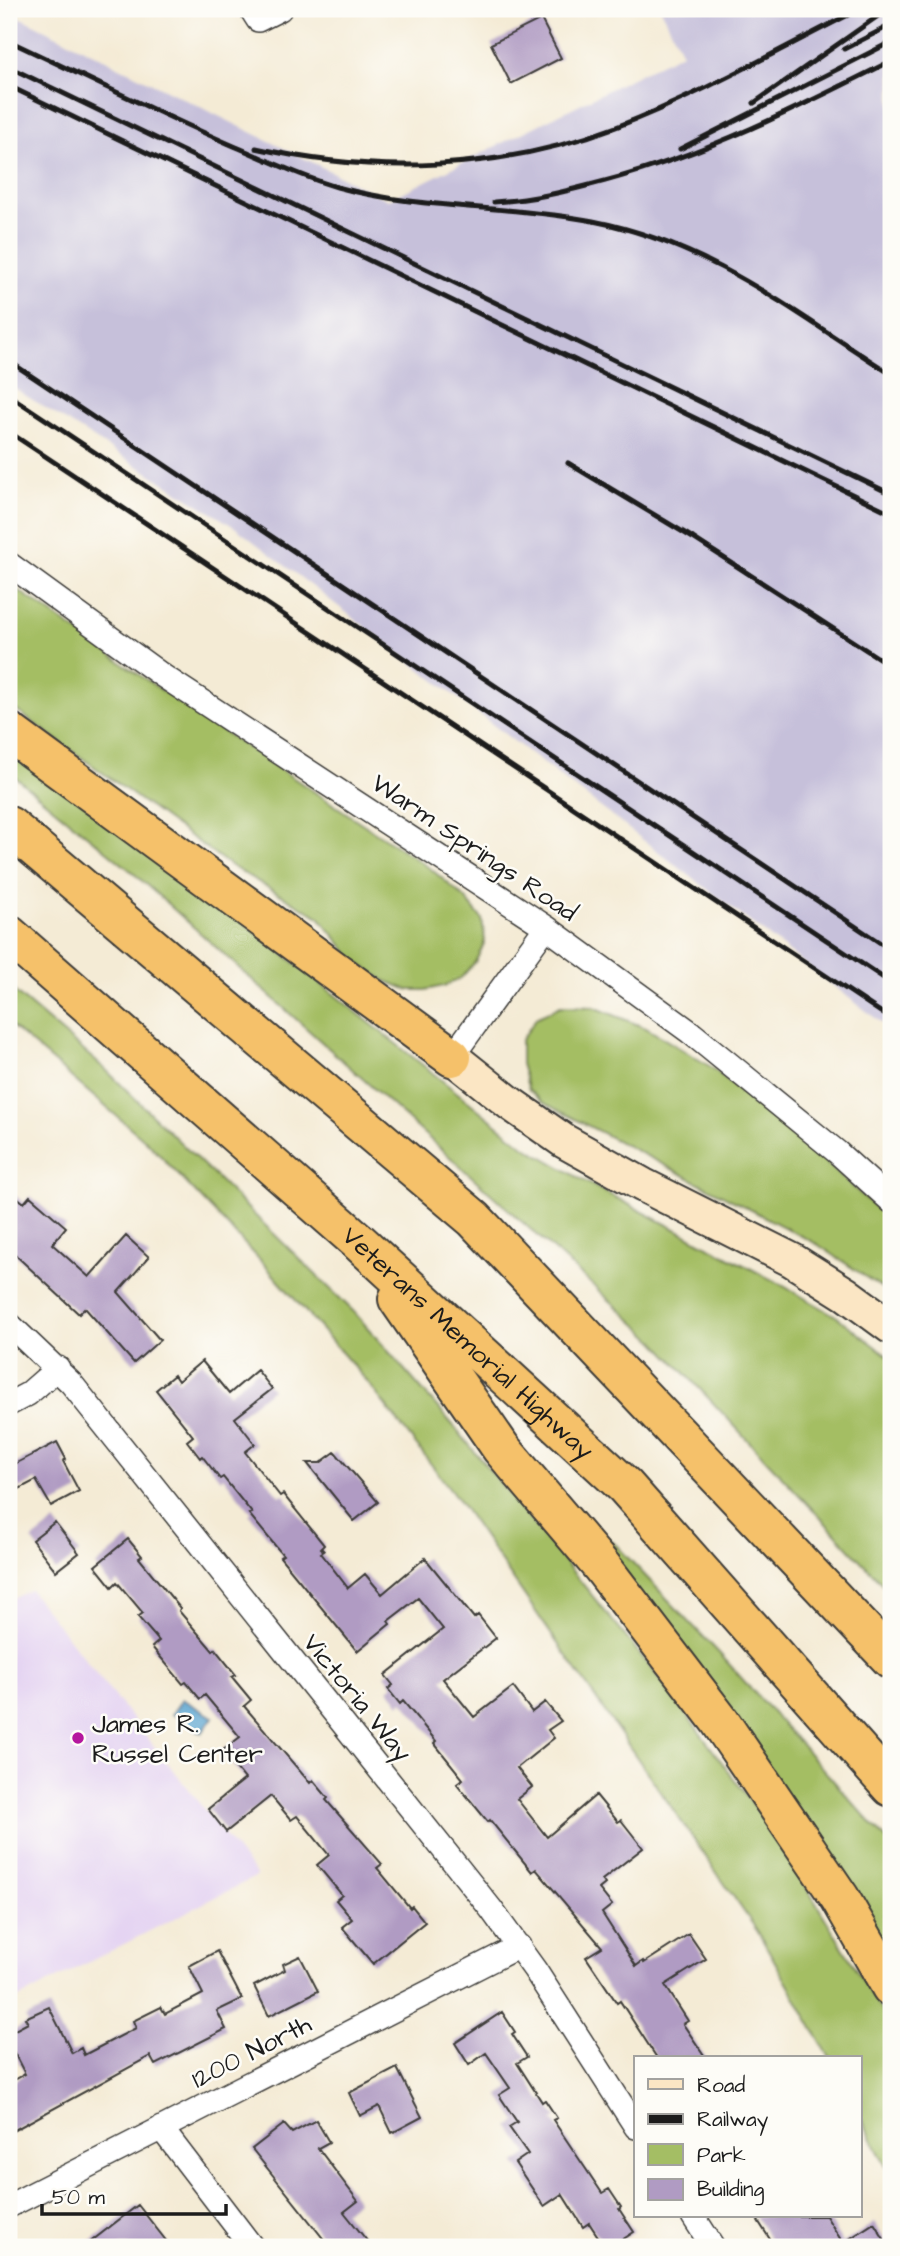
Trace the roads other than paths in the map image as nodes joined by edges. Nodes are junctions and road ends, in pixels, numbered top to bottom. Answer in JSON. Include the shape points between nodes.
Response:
{"nodes":[{"id":1,"x":280,"y":9,"type":"edge"},
{"id":2,"x":255,"y":14,"type":"edge"},
{"id":3,"x":9,"y":564,"type":"edge"},
{"id":4,"x":9,"y":732,"type":"edge"},
{"id":5,"x":9,"y":826,"type":"edge"},
{"id":6,"x":546,"y":927,"type":"junction"},
{"id":7,"x":9,"y":935,"type":"edge"},
{"id":8,"x":452,"y":1057,"type":"junction"},
{"id":9,"x":891,"y":1201,"type":"edge"},
{"id":10,"x":359,"y":1242,"type":"junction"},
{"id":11,"x":9,"y":1324,"type":"edge"},
{"id":12,"x":891,"y":1328,"type":"edge"},
{"id":13,"x":58,"y":1368,"type":"junction"},
{"id":14,"x":9,"y":1404,"type":"edge"},
{"id":15,"x":891,"y":1659,"type":"edge"},
{"id":16,"x":891,"y":1787,"type":"edge"},
{"id":17,"x":519,"y":1946,"type":"junction"},
{"id":18,"x":891,"y":1987,"type":"edge"},
{"id":19,"x":634,"y":2124,"type":"edge"},
{"id":20,"x":161,"y":2128,"type":"junction"},
{"id":21,"x":9,"y":2206,"type":"edge"},
{"id":22,"x":693,"y":2218,"type":"edge"},
{"id":23,"x":253,"y":2247,"type":"edge"},
{"id":24,"x":713,"y":2247,"type":"edge"}],
"edges":[{"from":1,"to":2,"type":"street"},
{"from":3,"to":6,"type":"street","name":"Warm Springs Road","via":[[163,676]]},
{"from":4,"to":8,"type":"highway"},
{"from":5,"to":15,"type":"highway","via":[[474,1219]]},
{"from":6,"to":8,"type":"street"},
{"from":6,"to":9,"type":"street","name":"Warm Springs Road","via":[[690,1032]]},
{"from":7,"to":10,"type":"highway","name":"Veterans Memorial Highway"},
{"from":8,"to":12,"type":"main road","via":[[564,1141],[792,1260]]},
{"from":10,"to":16,"type":"highway","name":"Veterans Memorial Highway","via":[[625,1486]]},
{"from":10,"to":18,"type":"highway","via":[[501,1448],[602,1567],[719,1720],[839,1898]]},
{"from":11,"to":13,"type":"street","name":"Victoria Way"},
{"from":13,"to":14,"type":"street"},
{"from":13,"to":17,"type":"street","name":"Victoria Way"},
{"from":17,"to":19,"type":"street","name":"Victoria Way"},
{"from":17,"to":20,"type":"street","name":"1200 North"},
{"from":20,"to":21,"type":"street","name":"1200 North"},
{"from":20,"to":23,"type":"street"},
{"from":22,"to":24,"type":"street"}]}
